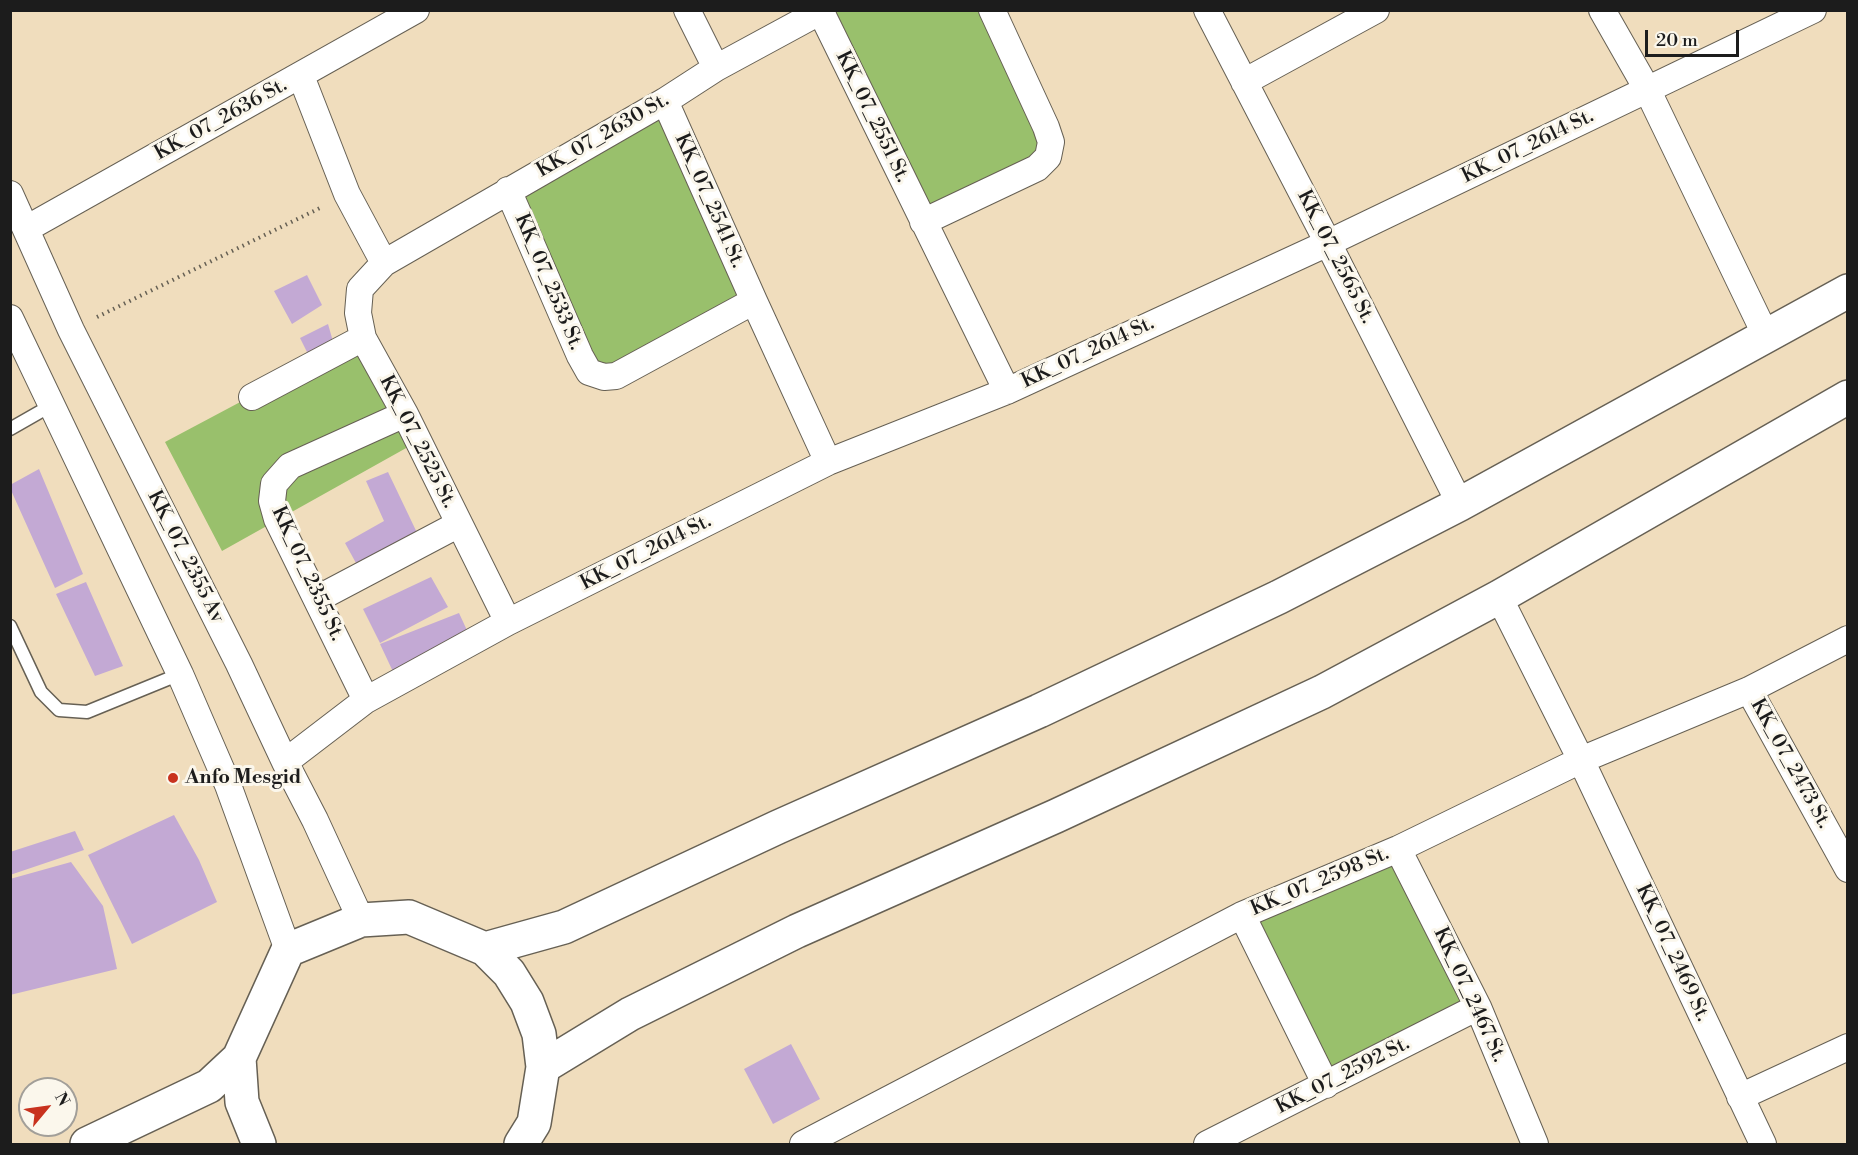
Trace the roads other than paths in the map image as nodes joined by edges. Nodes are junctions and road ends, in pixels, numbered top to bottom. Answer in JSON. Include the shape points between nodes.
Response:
{"nodes":[{"id":1,"x":416,"y":10,"type":"edge"},
{"id":2,"x":687,"y":10,"type":"edge"},
{"id":3,"x":992,"y":10,"type":"edge"},
{"id":4,"x":1207,"y":10,"type":"edge"},
{"id":5,"x":1376,"y":10,"type":"edge"},
{"id":6,"x":1602,"y":10,"type":"edge"},
{"id":7,"x":822,"y":11,"type":"edge"},
{"id":8,"x":1803,"y":12,"type":"edge"},
{"id":9,"x":716,"y":68,"type":"junction"},
{"id":10,"x":301,"y":76,"type":"junction"},
{"id":11,"x":1244,"y":82,"type":"junction"},
{"id":12,"x":1647,"y":89,"type":"junction"},
{"id":13,"x":665,"y":101,"type":"junction"},
{"id":14,"x":508,"y":190,"type":"junction"},
{"id":15,"x":10,"y":194,"type":"edge"},
{"id":16,"x":923,"y":222,"type":"junction"},
{"id":17,"x":26,"y":229,"type":"junction"},
{"id":18,"x":1328,"y":243,"type":"junction"},
{"id":19,"x":384,"y":263,"type":"junction"},
{"id":20,"x":1848,"y":291,"type":"edge"},
{"id":21,"x":754,"y":301,"type":"junction"},
{"id":22,"x":10,"y":318,"type":"edge"},
{"id":23,"x":1766,"y":336,"type":"junction"},
{"id":24,"x":363,"y":338,"type":"junction"},
{"id":25,"x":1007,"y":391,"type":"junction"},
{"id":26,"x":252,"y":397,"type":"dead end"},
{"id":27,"x":1848,"y":397,"type":"edge"},
{"id":28,"x":52,"y":405,"type":"junction"},
{"id":29,"x":405,"y":414,"type":"junction"},
{"id":30,"x":10,"y":429,"type":"edge"},
{"id":31,"x":828,"y":462,"type":"junction"},
{"id":32,"x":1460,"y":504,"type":"junction"},
{"id":33,"x":459,"y":524,"type":"junction"},
{"id":34,"x":1499,"y":597,"type":"junction"},
{"id":35,"x":317,"y":599,"type":"junction"},
{"id":36,"x":508,"y":622,"type":"junction"},
{"id":37,"x":10,"y":626,"type":"edge"},
{"id":38,"x":1848,"y":639,"type":"edge"},
{"id":39,"x":180,"y":674,"type":"junction"},
{"id":40,"x":1749,"y":690,"type":"junction"},
{"id":41,"x":366,"y":700,"type":"junction"},
{"id":42,"x":1581,"y":760,"type":"junction"},
{"id":43,"x":285,"y":762,"type":"junction"},
{"id":44,"x":1398,"y":849,"type":"junction"},
{"id":45,"x":1845,"y":856,"type":"edge"},
{"id":46,"x":1242,"y":915,"type":"junction"},
{"id":47,"x":361,"y":920,"type":"junction"},
{"id":48,"x":485,"y":949,"type":"junction"},
{"id":49,"x":288,"y":950,"type":"junction"},
{"id":50,"x":1478,"y":1007,"type":"junction"},
{"id":51,"x":1848,"y":1047,"type":"edge"},
{"id":52,"x":239,"y":1058,"type":"junction"},
{"id":53,"x":543,"y":1067,"type":"junction"},
{"id":54,"x":1326,"y":1085,"type":"junction"},
{"id":55,"x":1740,"y":1097,"type":"junction"},
{"id":56,"x":87,"y":1144,"type":"edge"},
{"id":57,"x":259,"y":1144,"type":"edge"},
{"id":58,"x":521,"y":1144,"type":"edge"},
{"id":59,"x":803,"y":1144,"type":"edge"},
{"id":60,"x":1207,"y":1144,"type":"edge"},
{"id":61,"x":1535,"y":1144,"type":"edge"},
{"id":62,"x":1763,"y":1144,"type":"edge"}],
"edges":[{"from":1,"to":10,"type":"street","name":"KK_07_2636 St."},
{"from":2,"to":9,"type":"street"},
{"from":3,"to":16,"type":"street","via":[[1046,127],[1051,142],[1048,157],[1037,168]]},
{"from":4,"to":11,"type":"street","name":"KK_07_2565 St."},
{"from":5,"to":11,"type":"street"},
{"from":6,"to":12,"type":"street"},
{"from":7,"to":9,"type":"street","name":"KK_07_2630 St."},
{"from":7,"to":16,"type":"street","name":"KK_07_2551 St."},
{"from":8,"to":12,"type":"street","name":"KK_07_2614 St."},
{"from":9,"to":13,"type":"street","name":"KK_07_2630 St."},
{"from":10,"to":17,"type":"street","name":"KK_07_2636 St."},
{"from":10,"to":19,"type":"street","via":[[346,194]]},
{"from":11,"to":18,"type":"street","name":"KK_07_2565 St."},
{"from":12,"to":18,"type":"street","name":"KK_07_2614 St."},
{"from":12,"to":23,"type":"street"},
{"from":13,"to":14,"type":"street","name":"KK_07_2630 St."},
{"from":13,"to":21,"type":"street","name":"KK_07_2541 St."},
{"from":14,"to":19,"type":"street","name":"KK_07_2630 St."},
{"from":14,"to":21,"type":"street","name":"KK_07_2533 St.","via":[[589,372],[616,376]]},
{"from":15,"to":17,"type":"street","name":"KK_07_2355 Av"},
{"from":16,"to":25,"type":"street","name":"KK_07_2551 St."},
{"from":17,"to":43,"type":"street","name":"KK_07_2355 Av","via":[[71,330]]},
{"from":18,"to":25,"type":"street","name":"KK_07_2614 St."},
{"from":18,"to":32,"type":"street","name":"KK_07_2565 St."},
{"from":19,"to":24,"type":"street","name":"KK_07_2525 St.","via":[[360,289],[358,313]]},
{"from":20,"to":23,"type":"highway"},
{"from":21,"to":31,"type":"street","name":"KK_07_2541 St."},
{"from":22,"to":28,"type":"street"},
{"from":23,"to":32,"type":"highway"},
{"from":24,"to":26,"type":"street"},
{"from":24,"to":29,"type":"street","name":"KK_07_2525 St."},
{"from":25,"to":31,"type":"street","name":"KK_07_2614 St."},
{"from":27,"to":34,"type":"highway"},
{"from":28,"to":30,"type":"lane"},
{"from":28,"to":39,"type":"street"},
{"from":29,"to":33,"type":"street","name":"KK_07_2525 St."},
{"from":29,"to":35,"type":"street","name":"KK_07_2355 St.","via":[[290,466],[274,484],[272,501],[278,519]]},
{"from":31,"to":36,"type":"street","name":"KK_07_2614 St."},
{"from":32,"to":48,"type":"highway","via":[[1279,597],[1039,711],[564,927]]},
{"from":33,"to":35,"type":"street"},
{"from":33,"to":36,"type":"street","name":"KK_07_2525 St."},
{"from":34,"to":42,"type":"street","name":"KK_07_2469 St."},
{"from":34,"to":53,"type":"highway","via":[[1322,692],[797,931],[630,1014]]},
{"from":35,"to":41,"type":"street","name":"KK_07_2355 St."},
{"from":36,"to":41,"type":"street","name":"KK_07_2614 St."},
{"from":37,"to":39,"type":"lane","via":[[41,692],[59,710],[87,712]]},
{"from":38,"to":40,"type":"street","name":"KK_07_2598 St."},
{"from":39,"to":49,"type":"street","via":[[228,785]]},
{"from":40,"to":42,"type":"street","name":"KK_07_2598 St."},
{"from":40,"to":45,"type":"street","name":"KK_07_2473 St."},
{"from":41,"to":43,"type":"street","name":"KK_07_2614 St."},
{"from":42,"to":44,"type":"street","name":"KK_07_2598 St."},
{"from":42,"to":55,"type":"street","name":"KK_07_2469 St."},
{"from":43,"to":47,"type":"street","name":"KK_07_2355 Av"},
{"from":44,"to":46,"type":"street","name":"KK_07_2598 St."},
{"from":44,"to":50,"type":"street","name":"KK_07_2467 St."},
{"from":46,"to":54,"type":"street"},
{"from":46,"to":59,"type":"street","name":"KK_07_2598 St."},
{"from":47,"to":48,"type":"highway","via":[[409,917]]},
{"from":47,"to":49,"type":"highway"},
{"from":48,"to":53,"type":"highway","via":[[509,973],[527,1002],[539,1034]]},
{"from":49,"to":52,"type":"highway"},
{"from":50,"to":54,"type":"street","name":"KK_07_2592 St."},
{"from":50,"to":61,"type":"street","name":"KK_07_2467 St."},
{"from":51,"to":55,"type":"street"},
{"from":52,"to":56,"type":"highway","via":[[209,1086]]},
{"from":52,"to":57,"type":"highway","via":[[242,1102]]},
{"from":53,"to":58,"type":"highway","via":[[534,1123]]},
{"from":54,"to":60,"type":"street","name":"KK_07_2592 St."},
{"from":55,"to":62,"type":"street","name":"KK_07_2469 St."}]}
